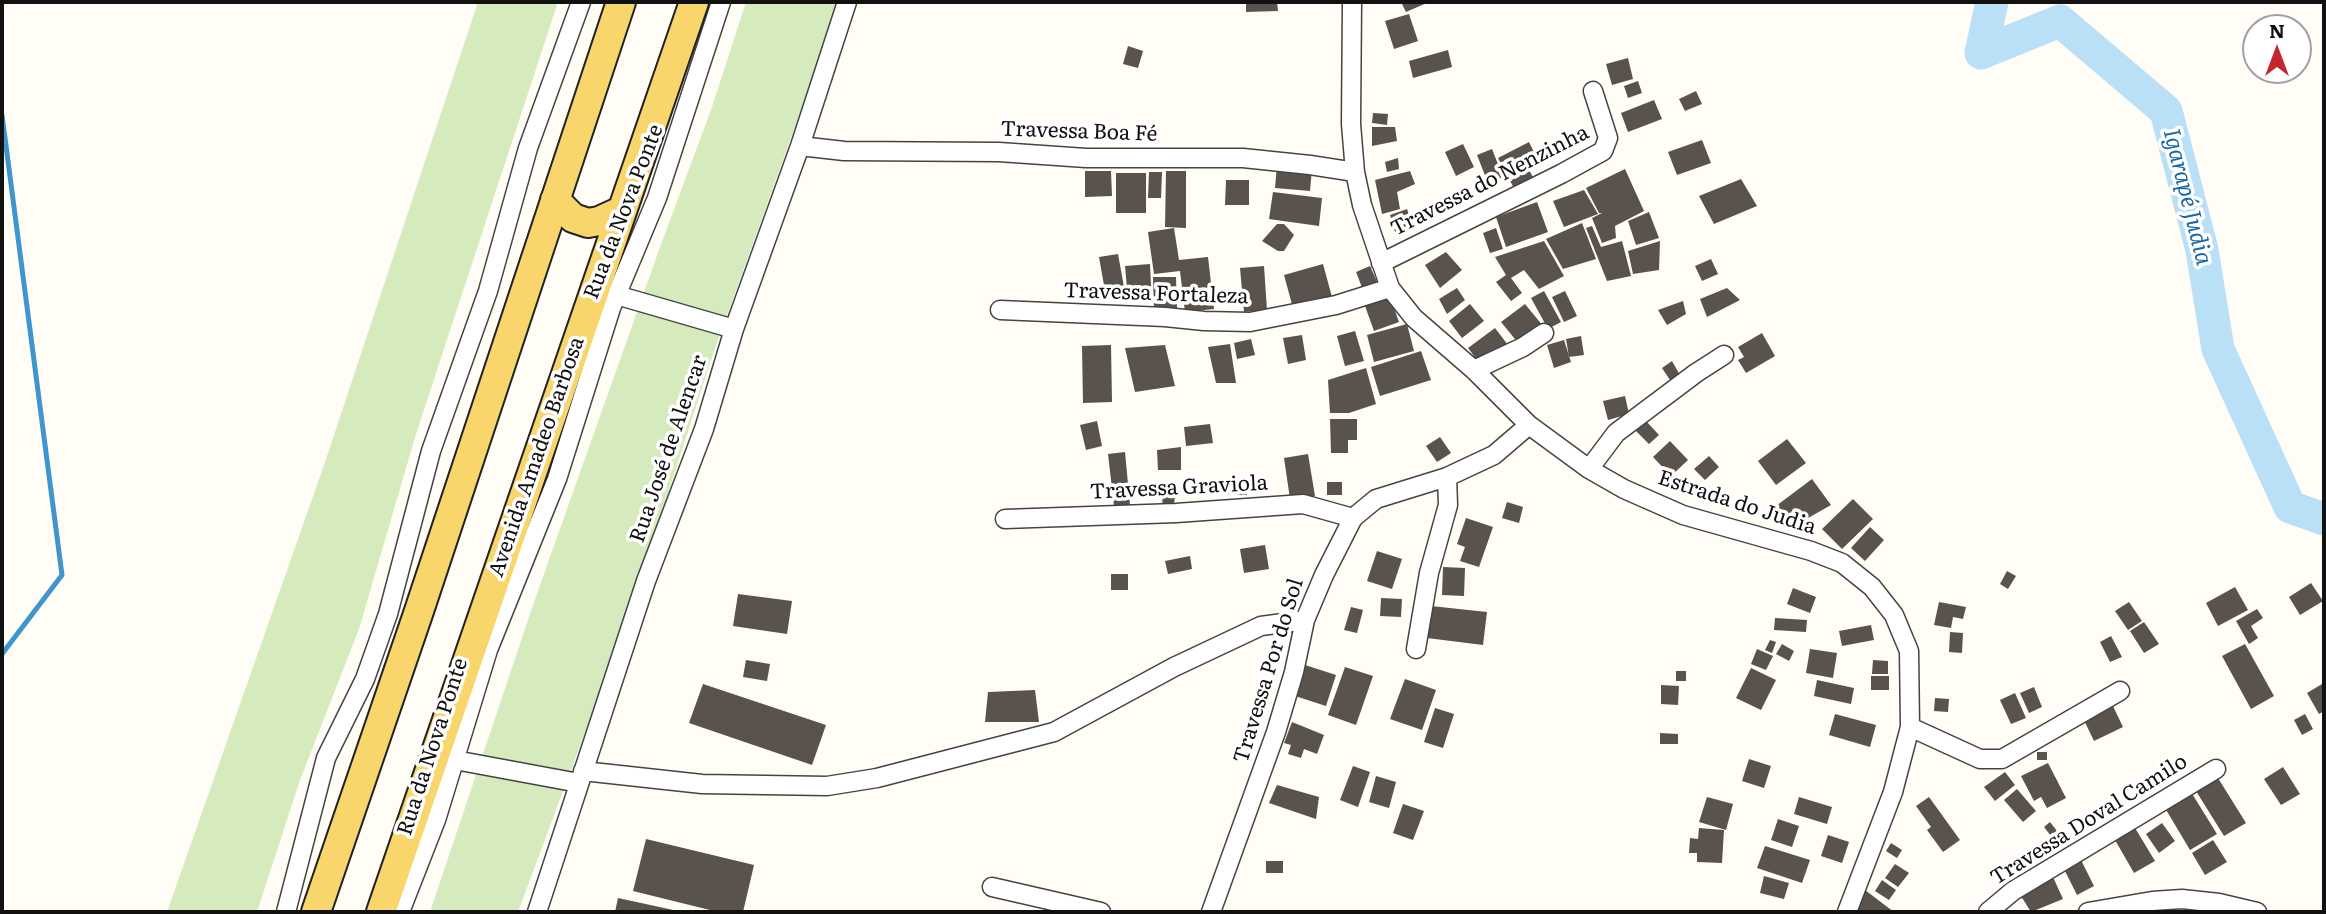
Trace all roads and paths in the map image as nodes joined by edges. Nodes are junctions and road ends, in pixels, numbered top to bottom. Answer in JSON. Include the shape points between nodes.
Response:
{"nodes":[{"id":1,"x":581,"y":2,"type":"edge"},
{"id":2,"x":621,"y":2,"type":"edge"},
{"id":3,"x":694,"y":2,"type":"edge"},
{"id":4,"x":721,"y":2,"type":"edge"},
{"id":5,"x":847,"y":2,"type":"edge"},
{"id":6,"x":1352,"y":2,"type":"edge"},
{"id":7,"x":1593,"y":91,"type":"dead end"},
{"id":8,"x":800,"y":146,"type":"junction"},
{"id":9,"x":1355,"y":172,"type":"junction"},
{"id":10,"x":555,"y":200,"type":"junction"},
{"id":11,"x":621,"y":211,"type":"junction"},
{"id":12,"x":1381,"y":263,"type":"junction"},
{"id":13,"x":1390,"y":288,"type":"junction"},
{"id":14,"x":606,"y":291,"type":"junction"},
{"id":15,"x":1000,"y":310,"type":"dead end"},
{"id":16,"x":734,"y":329,"type":"junction"},
{"id":17,"x":1544,"y":333,"type":"dead end"},
{"id":18,"x":1724,"y":355,"type":"dead end"},
{"id":19,"x":1474,"y":370,"type":"junction"},
{"id":20,"x":1529,"y":425,"type":"junction"},
{"id":21,"x":1589,"y":469,"type":"junction"},
{"id":22,"x":1447,"y":477,"type":"junction"},
{"id":23,"x":1353,"y":518,"type":"junction"},
{"id":24,"x":1005,"y":519,"type":"dead end"},
{"id":25,"x":1305,"y":620,"type":"junction"},
{"id":26,"x":1416,"y":649,"type":"dead end"},
{"id":27,"x":2119,"y":691,"type":"dead end"},
{"id":28,"x":1910,"y":727,"type":"junction"},
{"id":29,"x":445,"y":758,"type":"junction"},
{"id":30,"x":2216,"y":769,"type":"dead end"},
{"id":31,"x":581,"y":777,"type":"junction"},
{"id":32,"x":992,"y":887,"type":"dead end"},
{"id":33,"x":286,"y":912,"type":"edge"},
{"id":34,"x":316,"y":912,"type":"edge"},
{"id":35,"x":381,"y":912,"type":"edge"},
{"id":36,"x":400,"y":912,"type":"edge"},
{"id":37,"x":537,"y":912,"type":"edge"},
{"id":38,"x":1101,"y":912,"type":"edge"},
{"id":39,"x":1211,"y":912,"type":"edge"},
{"id":40,"x":1847,"y":912,"type":"edge"},
{"id":41,"x":1988,"y":912,"type":"edge"},
{"id":42,"x":2088,"y":912,"type":"edge"},
{"id":43,"x":2257,"y":912,"type":"edge"}],
"edges":[{"from":1,"to":33,"type":"street","via":[[528,148],[488,291],[431,451],[388,614],[365,679],[326,758]]},
{"from":2,"to":10,"type":"main road"},
{"from":3,"to":11,"type":"main road","name":"Avenida Amadeo Barbosa"},
{"from":4,"to":14,"type":"street","name":"Rua da Nova Ponte","via":[[657,198]]},
{"from":5,"to":8,"type":"street","name":"Rua José de Alencar"},
{"from":6,"to":9,"type":"street","name":"Estrada do Judia"},
{"from":7,"to":12,"type":"street","name":"Travessa do Nenzinha","via":[[1608,138],[1603,151]]},
{"from":8,"to":9,"type":"street","name":"Travessa Boa Fé","via":[[844,151],[1243,159]]},
{"from":8,"to":16,"type":"street","name":"Rua José de Alencar"},
{"from":9,"to":12,"type":"street","name":"Estrada do Judia"},
{"from":10,"to":11,"type":"main road","via":[[573,218],[588,223]]},
{"from":10,"to":34,"type":"main road"},
{"from":11,"to":14,"type":"main road","name":"Avenida Amadeo Barbosa"},
{"from":12,"to":13,"type":"street","name":"Estrada do Judia"},
{"from":13,"to":15,"type":"street","name":"Travessa Fortaleza","via":[[1336,305],[1250,322]]},
{"from":13,"to":19,"type":"street","name":"Estrada do Judia","via":[[1414,318]]},
{"from":14,"to":16,"type":"street"},
{"from":14,"to":29,"type":"main road","name":"Avenida Amadeo Barbosa"},
{"from":16,"to":31,"type":"street","name":"Rua José de Alencar","via":[[704,429],[646,581]]},
{"from":17,"to":19,"type":"street"},
{"from":18,"to":21,"type":"street","via":[[1616,433]]},
{"from":19,"to":20,"type":"street","name":"Estrada do Judia"},
{"from":20,"to":21,"type":"street","name":"Estrada do Judia"},
{"from":20,"to":22,"type":"street","name":"Travessa Por do Sol","via":[[1494,455]]},
{"from":21,"to":28,"type":"street","name":"Estrada do Judia","via":[[1683,514],[1842,563],[1872,587],[1894,615],[1909,651]]},
{"from":22,"to":23,"type":"street","name":"Travessa Por do Sol","via":[[1376,499]]},
{"from":22,"to":26,"type":"street","via":[[1448,505],[1429,573]]},
{"from":23,"to":24,"type":"street","name":"Travessa Graviola","via":[[1303,504]]},
{"from":23,"to":25,"type":"street","name":"Travessa Por do Sol"},
{"from":25,"to":31,"type":"street","via":[[1261,626],[1174,667],[1054,733],[877,778],[827,786]]},
{"from":25,"to":39,"type":"street","name":"Travessa Por do Sol","via":[[1276,732]]},
{"from":27,"to":28,"type":"street","via":[[2002,759],[1980,759]]},
{"from":28,"to":40,"type":"street","name":"Estrada do Judia","via":[[1893,792]]},
{"from":29,"to":31,"type":"street"},
{"from":29,"to":35,"type":"main road","name":"Avenida Amadeo Barbosa"},
{"from":29,"to":36,"type":"street","name":"Rua da Nova Ponte","via":[[436,820]]},
{"from":30,"to":41,"type":"street","name":"Travessa Doval Camilo","via":[[2013,891]]},
{"from":31,"to":37,"type":"street","name":"Rua José de Alencar"},
{"from":32,"to":38,"type":"street"},
{"from":42,"to":43,"type":"street","via":[[2182,899]]}]}
